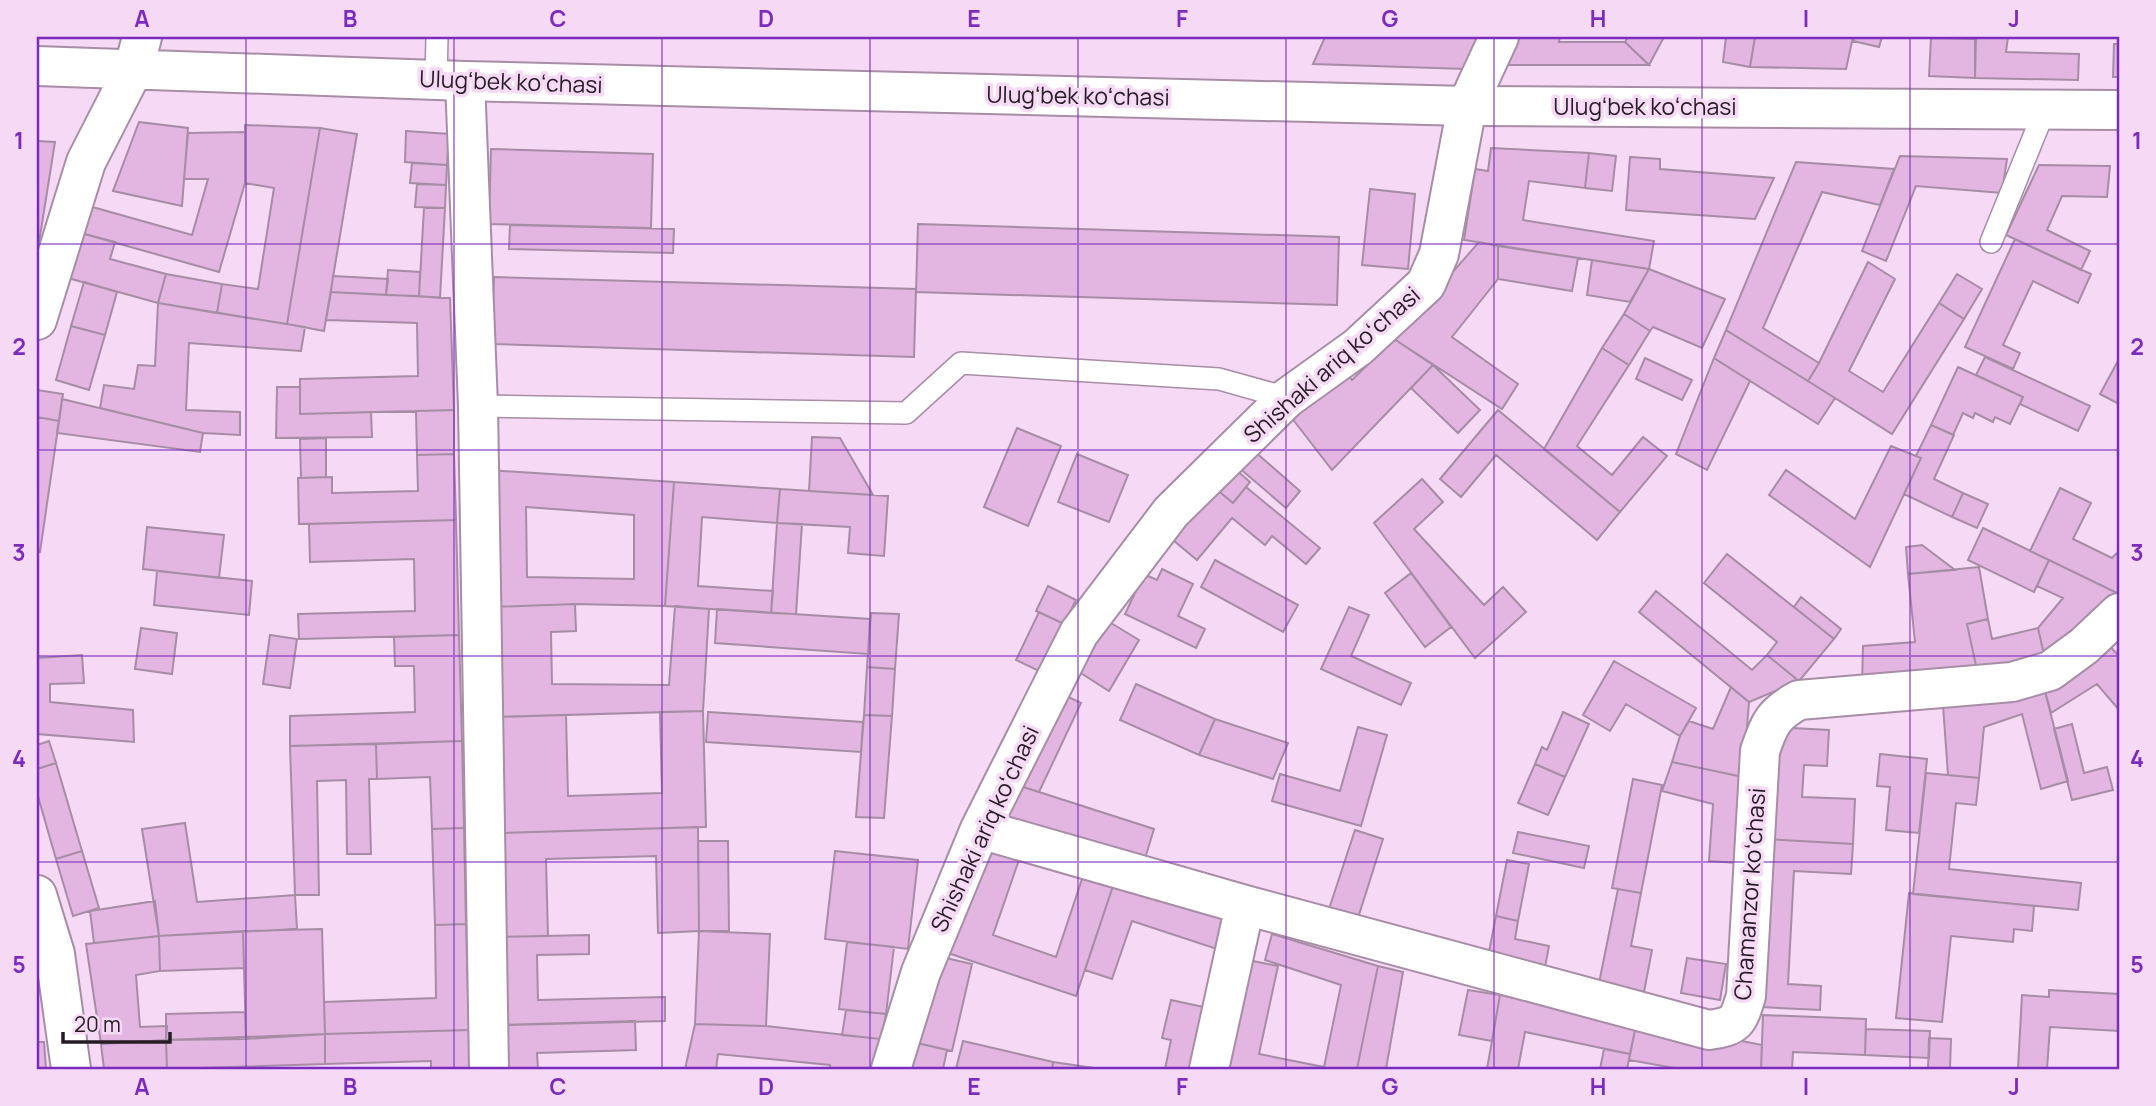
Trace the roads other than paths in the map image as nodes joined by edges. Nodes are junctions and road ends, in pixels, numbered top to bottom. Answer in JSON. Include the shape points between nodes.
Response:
{"nodes":[{"id":1,"x":437,"y":37,"type":"edge"},
{"id":2,"x":1499,"y":37,"type":"edge"},
{"id":3,"x":138,"y":52,"type":"edge"},
{"id":4,"x":37,"y":66,"type":"edge"},
{"id":5,"x":451,"y":81,"type":"junction"},
{"id":6,"x":1466,"y":106,"type":"junction"},
{"id":7,"x":2045,"y":109,"type":"junction"},
{"id":8,"x":2119,"y":110,"type":"edge"},
{"id":9,"x":1991,"y":242,"type":"dead end"},
{"id":10,"x":37,"y":320,"type":"edge"},
{"id":11,"x":1287,"y":398,"type":"junction"},
{"id":12,"x":478,"y":406,"type":"junction"},
{"id":13,"x":2119,"y":613,"type":"edge"},
{"id":14,"x":980,"y":829,"type":"junction"},
{"id":15,"x":37,"y":895,"type":"edge"},
{"id":16,"x":1245,"y":905,"type":"junction"},
{"id":17,"x":71,"y":1069,"type":"edge"},
{"id":18,"x":489,"y":1069,"type":"edge"},
{"id":19,"x":891,"y":1069,"type":"edge"},
{"id":20,"x":1209,"y":1069,"type":"edge"}],
"edges":[{"from":1,"to":5,"type":"lane"},
{"from":2,"to":6,"type":"street","name":"Shishaki ariq koʻchasi"},
{"from":3,"to":4,"type":"street","name":"Ulugʻbek koʻchasi"},
{"from":3,"to":5,"type":"street","name":"Ulugʻbek koʻchasi"},
{"from":3,"to":10,"type":"street","via":[[86,162]]},
{"from":5,"to":6,"type":"street","name":"Ulugʻbek koʻchasi"},
{"from":5,"to":12,"type":"street"},
{"from":6,"to":7,"type":"street","name":"Ulugʻbek koʻchasi"},
{"from":6,"to":11,"type":"street","name":"Shishaki ariq koʻchasi","via":[[1439,254],[1426,284],[1358,347]]},
{"from":7,"to":8,"type":"street","name":"Ulugʻbek koʻchasi"},
{"from":7,"to":9,"type":"lane"},
{"from":11,"to":12,"type":"lane","via":[[1219,379],[961,363],[906,413]]},
{"from":11,"to":14,"type":"street","name":"Shishaki ariq koʻchasi","via":[[1171,512],[1079,633]]},
{"from":12,"to":18,"type":"street"},
{"from":13,"to":16,"type":"street","name":"Chamanzor koʻchasi","via":[[2050,671],[2025,679],[1799,700],[1780,710],[1768,726],[1760,751],[1746,996],[1740,1016],[1728,1027],[1709,1030]]},
{"from":14,"to":16,"type":"street","name":"Chamanzor koʻchasi"},
{"from":14,"to":19,"type":"street","name":"Shishaki ariq koʻchasi","via":[[921,972]]},
{"from":15,"to":17,"type":"street","via":[[55,954]]},
{"from":16,"to":20,"type":"street"}]}
